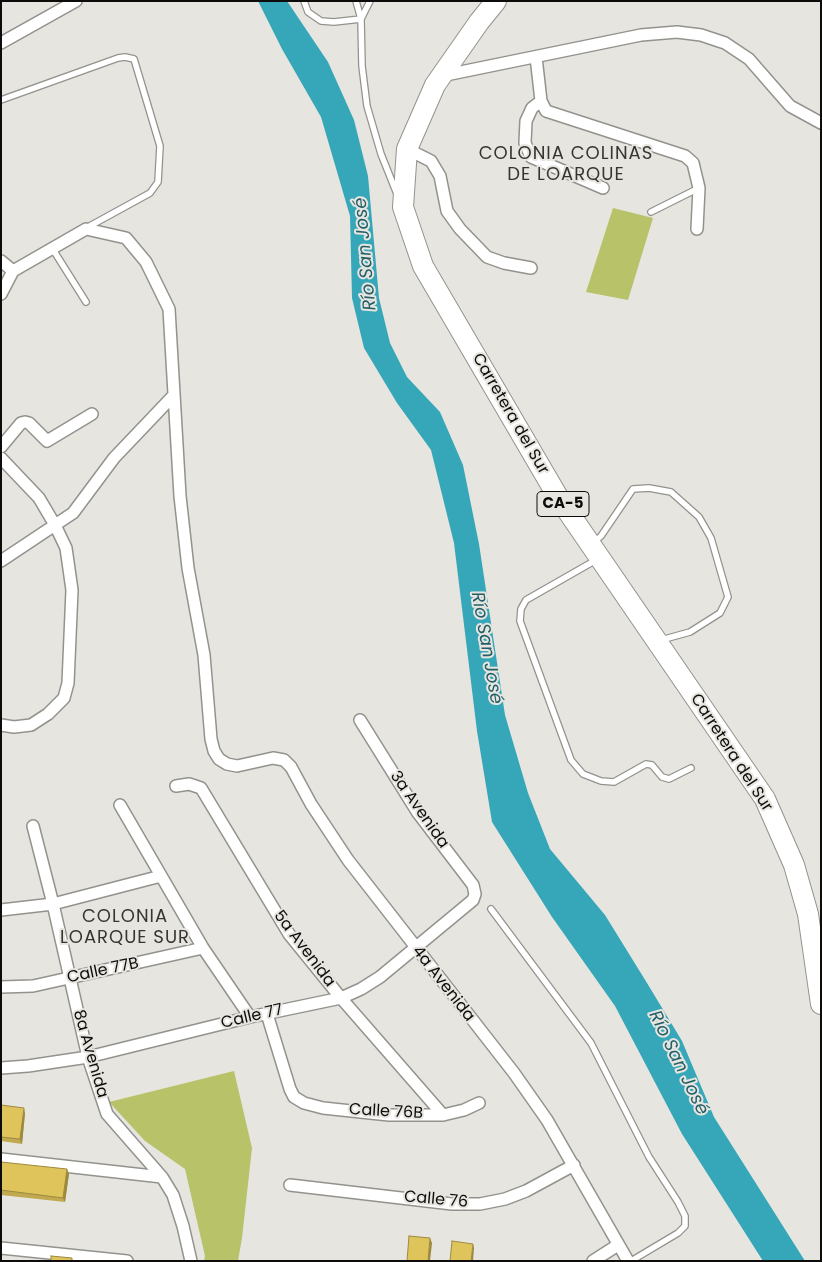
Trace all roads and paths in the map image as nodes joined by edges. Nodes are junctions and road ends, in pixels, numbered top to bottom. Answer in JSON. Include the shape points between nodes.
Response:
{"nodes":[{"id":1,"x":76,"y":1,"type":"edge"},
{"id":2,"x":304,"y":1,"type":"edge"},
{"id":3,"x":356,"y":1,"type":"edge"},
{"id":4,"x":370,"y":1,"type":"edge"},
{"id":5,"x":496,"y":1,"type":"edge"},
{"id":6,"x":361,"y":19,"type":"junction"},
{"id":7,"x":1,"y":42,"type":"edge"},
{"id":8,"x":536,"y":57,"type":"junction"},
{"id":9,"x":442,"y":76,"type":"junction"},
{"id":10,"x":1,"y":100,"type":"edge"},
{"id":11,"x":541,"y":101,"type":"junction"},
{"id":12,"x":821,"y":123,"type":"edge"},
{"id":13,"x":407,"y":149,"type":"junction"},
{"id":14,"x":603,"y":188,"type":"dead end"},
{"id":15,"x":699,"y":188,"type":"junction"},
{"id":16,"x":403,"y":207,"type":"junction"},
{"id":17,"x":651,"y":212,"type":"dead end"},
{"id":18,"x":86,"y":228,"type":"junction"},
{"id":19,"x":697,"y":229,"type":"dead end"},
{"id":20,"x":52,"y":248,"type":"junction"},
{"id":21,"x":1,"y":261,"type":"edge"},
{"id":22,"x":530,"y":268,"type":"dead end"},
{"id":23,"x":13,"y":271,"type":"junction"},
{"id":24,"x":1,"y":294,"type":"edge"},
{"id":25,"x":86,"y":302,"type":"dead end"},
{"id":26,"x":173,"y":396,"type":"junction"},
{"id":27,"x":92,"y":414,"type":"dead end"},
{"id":28,"x":1,"y":447,"type":"edge"},
{"id":29,"x":1,"y":458,"type":"edge"},
{"id":30,"x":56,"y":525,"type":"junction"},
{"id":31,"x":595,"y":551,"type":"junction"},
{"id":32,"x":1,"y":561,"type":"edge"},
{"id":33,"x":657,"y":641,"type":"junction"},
{"id":34,"x":360,"y":720,"type":"dead end"},
{"id":35,"x":1,"y":725,"type":"edge"},
{"id":36,"x":691,"y":768,"type":"dead end"},
{"id":37,"x":176,"y":786,"type":"dead end"},
{"id":38,"x":120,"y":805,"type":"dead end"},
{"id":39,"x":33,"y":826,"type":"dead end"},
{"id":40,"x":161,"y":876,"type":"junction"},
{"id":41,"x":473,"y":900,"type":"joint"},
{"id":42,"x":53,"y":904,"type":"junction"},
{"id":43,"x":491,"y":908,"type":"dead end"},
{"id":44,"x":1,"y":910,"type":"edge"},
{"id":45,"x":203,"y":948,"type":"junction"},
{"id":46,"x":415,"y":948,"type":"junction"},
{"id":47,"x":69,"y":979,"type":"junction"},
{"id":48,"x":1,"y":987,"type":"edge"},
{"id":49,"x":341,"y":998,"type":"junction"},
{"id":50,"x":821,"y":1004,"type":"edge"},
{"id":51,"x":267,"y":1014,"type":"junction"},
{"id":52,"x":250,"y":1017,"type":"junction"},
{"id":53,"x":88,"y":1057,"type":"junction"},
{"id":54,"x":1,"y":1068,"type":"edge"},
{"id":55,"x":479,"y":1103,"type":"dead end"},
{"id":56,"x":443,"y":1115,"type":"junction"},
{"id":57,"x":1,"y":1159,"type":"edge"},
{"id":58,"x":574,"y":1165,"type":"junction"},
{"id":59,"x":162,"y":1177,"type":"junction"},
{"id":60,"x":290,"y":1184,"type":"dead end"},
{"id":61,"x":618,"y":1245,"type":"junction"},
{"id":62,"x":1,"y":1248,"type":"edge"},
{"id":63,"x":127,"y":1261,"type":"edge"},
{"id":64,"x":191,"y":1261,"type":"edge"},
{"id":65,"x":593,"y":1261,"type":"edge"},
{"id":66,"x":630,"y":1261,"type":"edge"}],
"edges":[{"from":1,"to":7,"type":"street"},
{"from":2,"to":6,"type":"lane","via":[[308,12],[321,21]]},
{"from":3,"to":6,"type":"lane"},
{"from":4,"to":6,"type":"lane"},
{"from":5,"to":9,"type":"highway","name":"Carretera del Sur","number":"CA-5"},
{"from":6,"to":16,"type":"lane","via":[[367,106],[381,154]]},
{"from":8,"to":9,"type":"street"},
{"from":8,"to":11,"type":"street"},
{"from":8,"to":12,"type":"street","via":[[642,35],[677,32],[701,35],[725,43],[749,59],[790,106]]},
{"from":9,"to":13,"type":"highway","name":"Carretera del Sur","number":"CA-5"},
{"from":10,"to":18,"type":"lane","via":[[118,58],[134,59],[160,146],[158,182],[150,193]]},
{"from":11,"to":14,"type":"street","via":[[532,108],[526,121],[525,143],[531,157]]},
{"from":11,"to":15,"type":"street","via":[[546,111],[685,156],[696,167]]},
{"from":13,"to":16,"type":"highway","name":"Carretera del Sur","number":"CA-5"},
{"from":13,"to":22,"type":"street","via":[[431,161],[440,176],[447,211],[487,257]]},
{"from":15,"to":17,"type":"lane"},
{"from":15,"to":19,"type":"street"},
{"from":16,"to":31,"type":"highway","name":"Carretera del Sur","number":"CA-5","via":[[423,266],[558,496]]},
{"from":18,"to":20,"type":"street"},
{"from":18,"to":26,"type":"street","via":[[126,238],[146,262],[169,309]]},
{"from":20,"to":23,"type":"street"},
{"from":20,"to":25,"type":"lane"},
{"from":21,"to":23,"type":"street"},
{"from":23,"to":24,"type":"street"},
{"from":26,"to":30,"type":"street","via":[[114,458],[73,513]]},
{"from":26,"to":46,"type":"street","name":"4a Avenida","via":[[188,568],[204,655],[214,751],[227,764],[236,766],[273,758],[284,760],[348,860]]},
{"from":27,"to":28,"type":"street","via":[[47,441],[29,422],[25,422]]},
{"from":29,"to":30,"type":"street","via":[[40,498]]},
{"from":30,"to":32,"type":"street"},
{"from":30,"to":35,"type":"street","via":[[66,548],[72,590],[68,683],[64,698],[31,725]]},
{"from":31,"to":33,"type":"highway","name":"Carretera del Sur","number":"CA-5"},
{"from":31,"to":33,"type":"lane","via":[[601,536],[633,489],[671,492],[699,517],[711,538],[728,597],[720,613],[690,632]]},
{"from":31,"to":36,"type":"lane","via":[[526,600],[521,609],[520,622],[571,760],[583,774],[614,782],[646,764],[669,779]]},
{"from":33,"to":50,"type":"highway","name":"Carretera del Sur","number":"CA-5","via":[[766,799],[794,865],[808,914]]},
{"from":34,"to":41,"type":"street","name":"3a Avenida","via":[[418,813],[473,885]]},
{"from":37,"to":49,"type":"street","name":"5a Avenida","via":[[189,784],[201,788],[289,934]]},
{"from":38,"to":40,"type":"street"},
{"from":39,"to":42,"type":"street","name":"8a Avenida"},
{"from":40,"to":42,"type":"street"},
{"from":40,"to":45,"type":"street"},
{"from":41,"to":46,"type":"street","name":"Calle 77"},
{"from":42,"to":44,"type":"street"},
{"from":42,"to":47,"type":"street","name":"8a Avenida"},
{"from":43,"to":66,"type":"lane","via":[[590,1043],[649,1157],[685,1216],[685,1226],[678,1233]]},
{"from":45,"to":47,"type":"street","name":"Calle 77B"},
{"from":45,"to":52,"type":"street"},
{"from":46,"to":49,"type":"street","name":"Calle 77","via":[[380,977]]},
{"from":46,"to":58,"type":"street","name":"4a Avenida","via":[[514,1073]]},
{"from":47,"to":48,"type":"street","name":"Calle 77B","via":[[33,986]]},
{"from":47,"to":53,"type":"street","name":"8a Avenida"},
{"from":49,"to":51,"type":"street","name":"Calle 77"},
{"from":49,"to":56,"type":"street","name":"5a Avenida"},
{"from":51,"to":52,"type":"street","name":"Calle 77"},
{"from":51,"to":56,"type":"street","name":"Calle 76B","via":[[290,1089],[294,1097],[304,1103],[389,1115]]},
{"from":52,"to":53,"type":"street","name":"Calle 77"},
{"from":53,"to":54,"type":"street","name":"Calle 77"},
{"from":53,"to":59,"type":"street","name":"8a Avenida","via":[[108,1114]]},
{"from":55,"to":56,"type":"street","name":"Calle 76B"},
{"from":57,"to":59,"type":"street"},
{"from":58,"to":60,"type":"street","name":"Calle 76","via":[[505,1200],[480,1204],[452,1204]]},
{"from":58,"to":61,"type":"street","name":"4a Avenida"},
{"from":59,"to":64,"type":"street","name":"8a Avenida","via":[[173,1195]]},
{"from":61,"to":65,"type":"street"},
{"from":61,"to":66,"type":"street","name":"4a Avenida"},
{"from":62,"to":63,"type":"street"}]}
